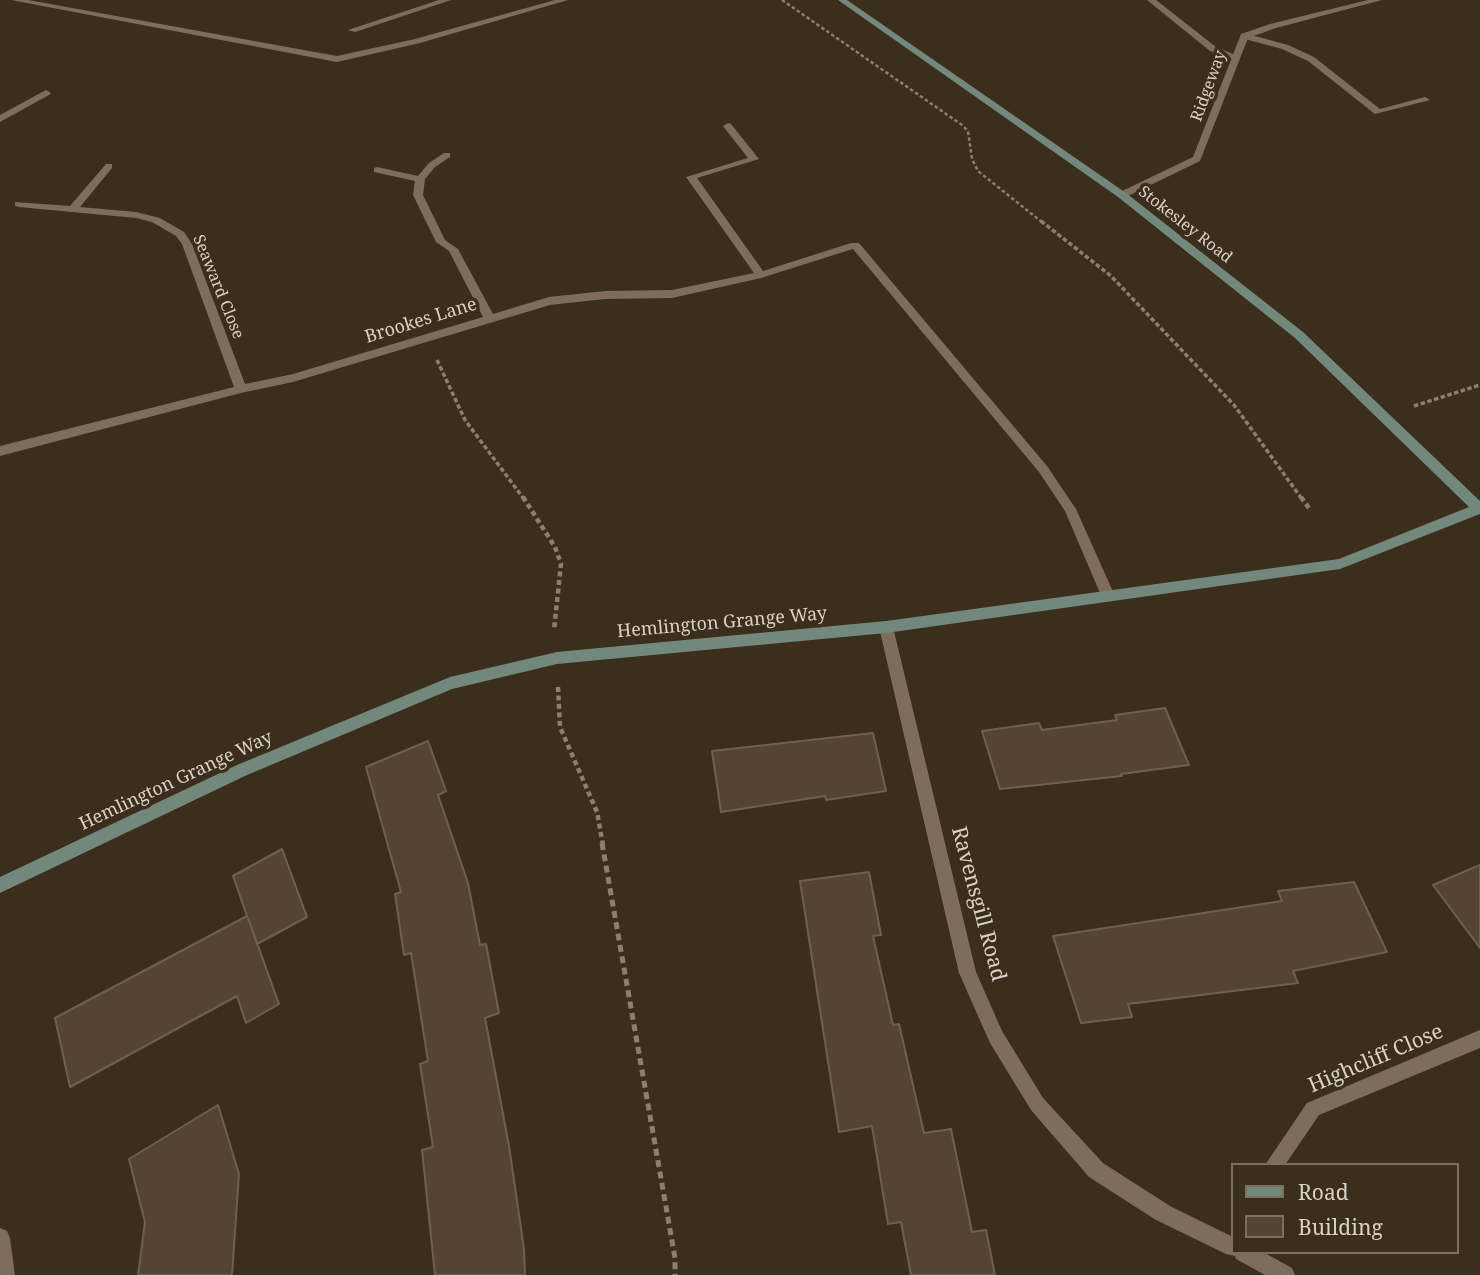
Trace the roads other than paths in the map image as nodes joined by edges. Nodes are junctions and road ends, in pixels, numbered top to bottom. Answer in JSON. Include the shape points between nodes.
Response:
{"nodes":[{"id":1,"x":15,"y":0,"type":"edge"},
{"id":2,"x":447,"y":0,"type":"edge"},
{"id":3,"x":564,"y":0,"type":"edge"},
{"id":4,"x":842,"y":0,"type":"edge"},
{"id":5,"x":1151,"y":0,"type":"edge"},
{"id":6,"x":1378,"y":0,"type":"edge"},
{"id":7,"x":352,"y":30,"type":"dead end"},
{"id":8,"x":1244,"y":36,"type":"junction"},
{"id":9,"x":1234,"y":56,"type":"junction"},
{"id":10,"x":46,"y":93,"type":"dead end"},
{"id":11,"x":1425,"y":100,"type":"dead end"},
{"id":12,"x":3,"y":115,"type":"edge"},
{"id":13,"x":728,"y":126,"type":"dead end"},
{"id":14,"x":447,"y":155,"type":"dead end"},
{"id":15,"x":109,"y":166,"type":"dead end"},
{"id":16,"x":377,"y":170,"type":"dead end"},
{"id":17,"x":420,"y":179,"type":"junction"},
{"id":18,"x":1122,"y":195,"type":"junction"},
{"id":19,"x":19,"y":204,"type":"dead end"},
{"id":20,"x":73,"y":209,"type":"junction"},
{"id":21,"x":761,"y":275,"type":"junction"},
{"id":22,"x":489,"y":318,"type":"junction"},
{"id":23,"x":241,"y":389,"type":"junction"},
{"id":24,"x":0,"y":452,"type":"edge"},
{"id":25,"x":1479,"y":509,"type":"edge"},
{"id":26,"x":1108,"y":596,"type":"junction"},
{"id":27,"x":886,"y":627,"type":"junction"},
{"id":28,"x":0,"y":885,"type":"edge"},
{"id":29,"x":1480,"y":1039,"type":"edge"},
{"id":30,"x":1275,"y":1163,"type":"edge"},
{"id":31,"x":0,"y":1238,"type":"edge"},
{"id":32,"x":1232,"y":1247,"type":"edge"},
{"id":33,"x":1254,"y":1260,"type":"edge"},
{"id":34,"x":5,"y":1275,"type":"edge"},
{"id":35,"x":1284,"y":1275,"type":"edge"}],
"edges":[{"from":1,"to":3,"type":"street","via":[[337,60]]},
{"from":2,"to":7,"type":"street"},
{"from":4,"to":18,"type":"street","name":"Stokesley Road"},
{"from":5,"to":9,"type":"street","via":[[1213,49]]},
{"from":6,"to":8,"type":"street","name":"Ridgeway"},
{"from":8,"to":9,"type":"street","name":"Ridgeway"},
{"from":8,"to":11,"type":"street","via":[[1286,47],[1311,60],[1378,112]]},
{"from":9,"to":18,"type":"street","name":"Ridgeway","via":[[1197,159]]},
{"from":10,"to":12,"type":"street"},
{"from":13,"to":21,"type":"street","via":[[754,159],[691,177]]},
{"from":14,"to":17,"type":"street"},
{"from":15,"to":20,"type":"street"},
{"from":16,"to":17,"type":"street"},
{"from":17,"to":22,"type":"street","via":[[418,195]]},
{"from":18,"to":25,"type":"street","name":"Stokesley Road","via":[[1299,335]]},
{"from":19,"to":20,"type":"street","name":"Seaward Close"},
{"from":20,"to":23,"type":"street","name":"Seaward Close","via":[[136,215],[180,234]]},
{"from":21,"to":22,"type":"street","name":"Brookes Lane","via":[[672,294],[549,301]]},
{"from":21,"to":26,"type":"street","name":"Brookes Lane","via":[[855,246],[1043,469],[1070,509]]},
{"from":22,"to":23,"type":"street","name":"Brookes Lane","via":[[293,378]]},
{"from":23,"to":24,"type":"street","name":"Brookes Lane"},
{"from":25,"to":26,"type":"street","name":"Hemlington Grange Way","via":[[1340,564]]},
{"from":26,"to":27,"type":"street","name":"Hemlington Grange Way"},
{"from":27,"to":28,"type":"street","name":"Hemlington Grange Way","via":[[557,658],[450,683],[242,770]]},
{"from":27,"to":32,"type":"street","name":"Ravensgill Road","via":[[968,973],[996,1037],[1037,1104],[1096,1170],[1163,1213]]},
{"from":29,"to":30,"type":"street","name":"Highcliff Close","via":[[1313,1109]]},
{"from":31,"to":34,"type":"street"},
{"from":33,"to":35,"type":"street"}]}
